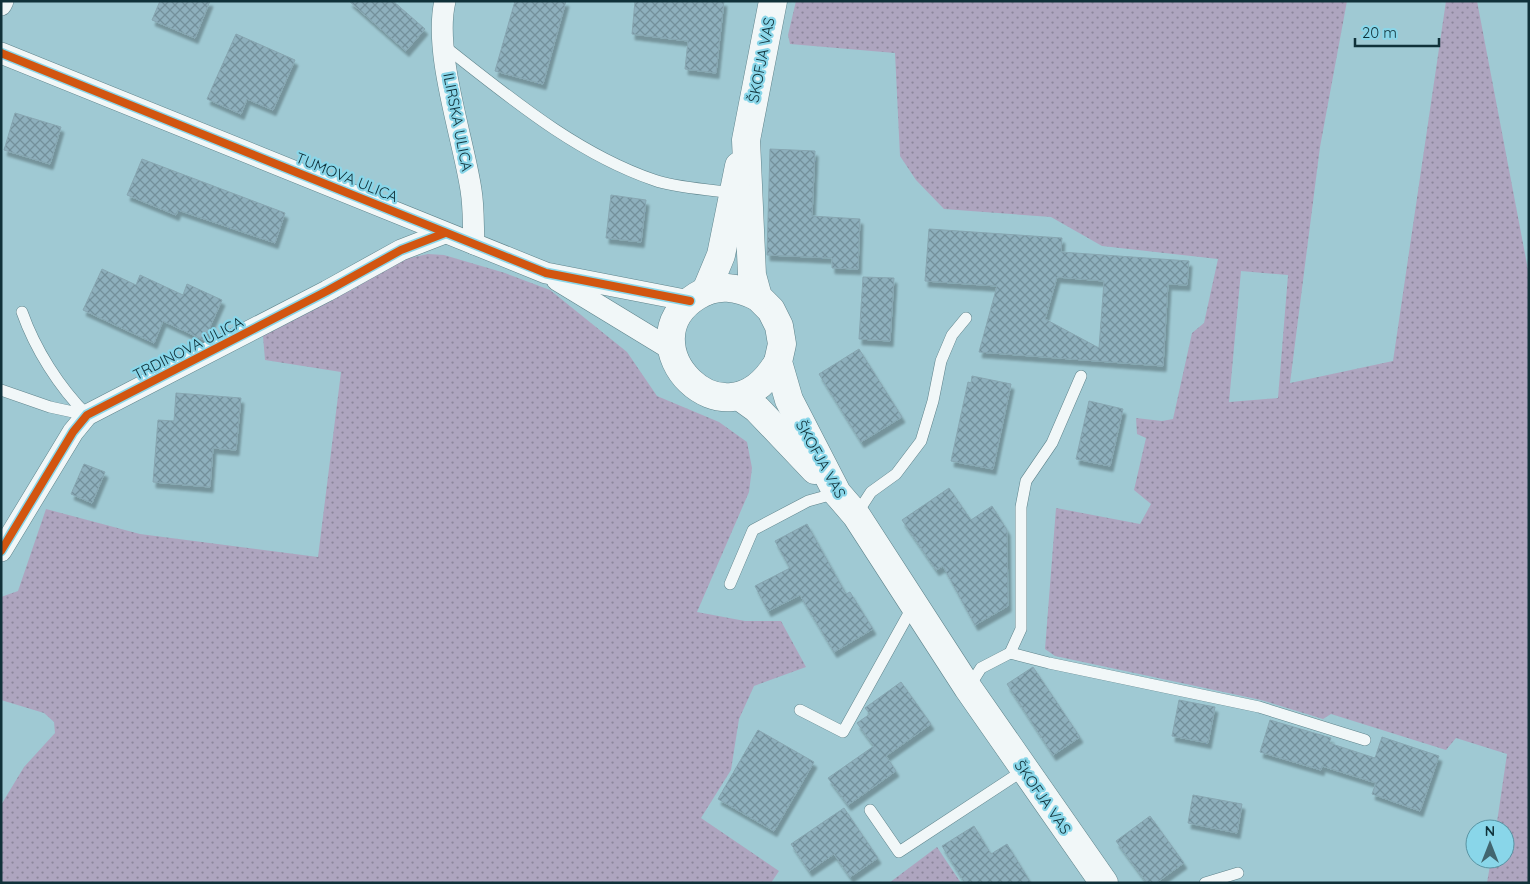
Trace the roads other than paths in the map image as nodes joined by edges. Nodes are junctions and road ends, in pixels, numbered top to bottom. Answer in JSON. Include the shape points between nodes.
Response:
{"nodes":[{"id":1,"x":3,"y":1,"type":"edge"},
{"id":2,"x":445,"y":1,"type":"edge"},
{"id":3,"x":773,"y":1,"type":"edge"},
{"id":4,"x":1,"y":5,"type":"edge"},
{"id":5,"x":443,"y":46,"type":"junction"},
{"id":6,"x":1,"y":53,"type":"edge"},
{"id":7,"x":746,"y":140,"type":"junction"},
{"id":8,"x":732,"y":193,"type":"junction"},
{"id":9,"x":445,"y":232,"type":"junction"},
{"id":10,"x":474,"y":244,"type":"junction"},
{"id":11,"x":546,"y":273,"type":"junction"},
{"id":12,"x":698,"y":296,"type":"junction"},
{"id":13,"x":758,"y":297,"type":"junction"},
{"id":14,"x":22,"y":312,"type":"dead end"},
{"id":15,"x":966,"y":318,"type":"dead end"},
{"id":16,"x":672,"y":350,"type":"junction"},
{"id":17,"x":778,"y":362,"type":"junction"},
{"id":18,"x":1081,"y":376,"type":"dead end"},
{"id":19,"x":1,"y":390,"type":"edge"},
{"id":20,"x":739,"y":396,"type":"junction"},
{"id":21,"x":87,"y":415,"type":"junction"},
{"id":22,"x":837,"y":493,"type":"junction"},
{"id":23,"x":856,"y":515,"type":"junction"},
{"id":24,"x":1,"y":551,"type":"edge"},
{"id":25,"x":730,"y":584,"type":"dead end"},
{"id":26,"x":914,"y":604,"type":"junction"},
{"id":27,"x":1010,"y":653,"type":"junction"},
{"id":28,"x":968,"y":688,"type":"junction"},
{"id":29,"x":800,"y":710,"type":"dead end"},
{"id":30,"x":1365,"y":740,"type":"dead end"},
{"id":31,"x":1024,"y":770,"type":"junction"},
{"id":32,"x":870,"y":810,"type":"dead end"},
{"id":33,"x":1238,"y":874,"type":"dead end"},
{"id":34,"x":1104,"y":883,"type":"edge"},
{"id":35,"x":1205,"y":883,"type":"edge"}],
"edges":[{"from":1,"to":4,"type":"street"},
{"from":2,"to":5,"type":"street","name":"ILIRSKA ULICA"},
{"from":3,"to":7,"type":"main road","name":"ŠKOFJA VAS"},
{"from":5,"to":8,"type":"lane","via":[[522,107],[595,154],[655,181]]},
{"from":5,"to":10,"type":"street","name":"ILIRSKA ULICA","via":[[471,191]]},
{"from":6,"to":9,"type":"street","name":"TUMOVA ULICA"},
{"from":7,"to":8,"type":"main road"},
{"from":7,"to":13,"type":"main road","name":"ŠKOFJA VAS","via":[[752,275]]},
{"from":8,"to":12,"type":"main road","via":[[721,255]]},
{"from":9,"to":10,"type":"street","name":"TUMOVA ULICA"},
{"from":9,"to":21,"type":"street","name":"TRDINOVA ULICA","via":[[401,250]]},
{"from":10,"to":11,"type":"street","name":"TUMOVA ULICA"},
{"from":11,"to":12,"type":"street","name":"TUMOVA ULICA"},
{"from":11,"to":16,"type":"street"},
{"from":12,"to":13,"type":"main road","via":[[724,287],[742,289]]},
{"from":12,"to":16,"type":"main road","via":[[680,313],[672,332]]},
{"from":13,"to":17,"type":"main road","name":"ŠKOFJA VAS","via":[[772,310],[780,326],[782,344]]},
{"from":14,"to":21,"type":"lane","via":[[31,338],[74,402]]},
{"from":15,"to":23,"type":"lane","via":[[952,335],[941,361],[921,441],[896,474],[871,492]]},
{"from":16,"to":20,"type":"main road","via":[[677,367],[688,382],[703,392],[721,397]]},
{"from":17,"to":20,"type":"main road","via":[[769,377],[755,389]]},
{"from":17,"to":22,"type":"main road","name":"ŠKOFJA VAS","via":[[788,400]]},
{"from":18,"to":27,"type":"lane","via":[[1052,443],[1026,481],[1021,507],[1021,629]]},
{"from":19,"to":21,"type":"lane","via":[[50,407]]},
{"from":20,"to":22,"type":"main road","via":[[757,409]]},
{"from":21,"to":24,"type":"street","name":"TRDINOVA ULICA"},
{"from":22,"to":23,"type":"main road","name":"ŠKOFJA VAS"},
{"from":22,"to":25,"type":"lane","via":[[808,501],[753,530]]},
{"from":23,"to":26,"type":"main road","name":"ŠKOFJA VAS"},
{"from":26,"to":28,"type":"main road","name":"ŠKOFJA VAS"},
{"from":26,"to":29,"type":"lane","via":[[843,732]]},
{"from":27,"to":28,"type":"lane","via":[[981,668]]},
{"from":27,"to":30,"type":"lane","via":[[1259,707]]},
{"from":28,"to":31,"type":"main road","name":"ŠKOFJA VAS"},
{"from":31,"to":32,"type":"lane","via":[[899,852]]},
{"from":31,"to":34,"type":"main road","name":"ŠKOFJA VAS"},
{"from":33,"to":35,"type":"lane"}]}
